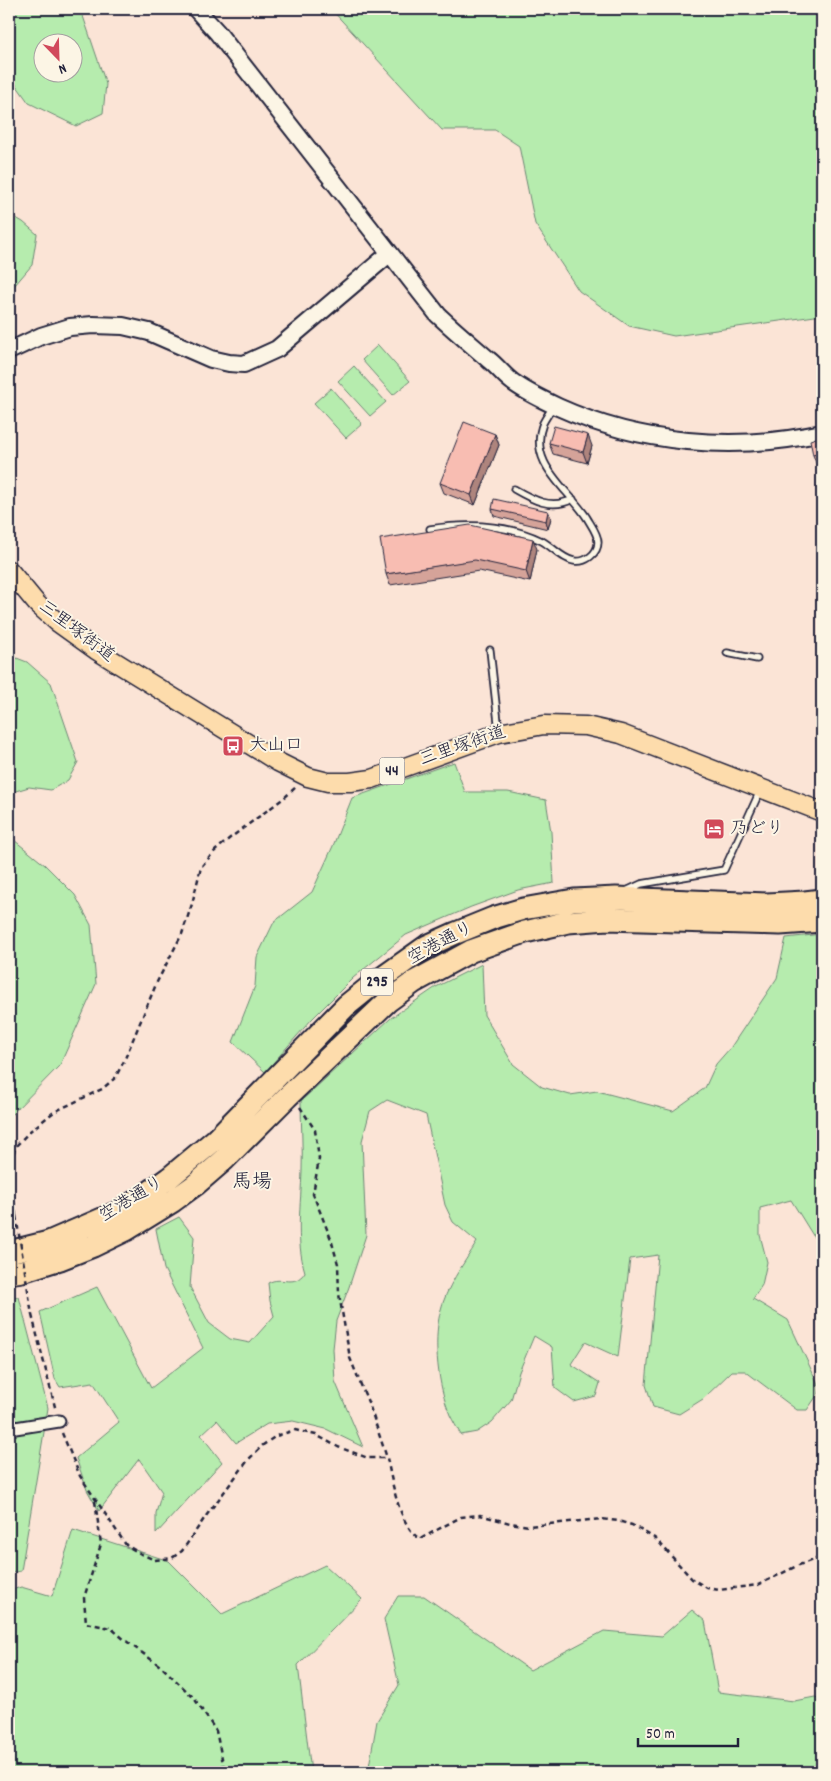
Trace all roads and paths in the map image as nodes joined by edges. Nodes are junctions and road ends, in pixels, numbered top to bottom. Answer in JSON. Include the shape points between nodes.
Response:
{"nodes":[{"id":1,"x":196,"y":9,"type":"edge"},
{"id":2,"x":389,"y":254,"type":"junction"},
{"id":3,"x":9,"y":351,"type":"edge"},
{"id":4,"x":554,"y":405,"type":"junction"},
{"id":5,"x":822,"y":433,"type":"edge"},
{"id":6,"x":514,"y":489,"type":"dead end"},
{"id":7,"x":573,"y":499,"type":"junction"},
{"id":8,"x":430,"y":529,"type":"edge"},
{"id":9,"x":9,"y":570,"type":"edge"},
{"id":10,"x":490,"y":650,"type":"dead end"},
{"id":11,"x":727,"y":653,"type":"dead end"},
{"id":12,"x":757,"y":659,"type":"dead end"},
{"id":13,"x":499,"y":733,"type":"junction"},
{"id":14,"x":308,"y":777,"type":"junction"},
{"id":15,"x":761,"y":789,"type":"junction"},
{"id":16,"x":822,"y":812,"type":"edge"},
{"id":17,"x":616,"y":898,"type":"junction"},
{"id":18,"x":822,"y":900,"type":"edge"},
{"id":19,"x":822,"y":921,"type":"edge"},
{"id":20,"x":286,"y":1097,"type":"junction"},
{"id":21,"x":9,"y":1252,"type":"edge"},
{"id":22,"x":9,"y":1274,"type":"edge"},
{"id":23,"x":59,"y":1421,"type":"junction"},
{"id":24,"x":9,"y":1429,"type":"edge"},
{"id":25,"x":387,"y":1458,"type":"junction"},
{"id":26,"x":95,"y":1500,"type":"junction"},
{"id":27,"x":822,"y":1554,"type":"edge"},
{"id":28,"x":225,"y":1772,"type":"edge"}],
"edges":[{"from":1,"to":2,"type":"street","via":[[223,39]]},
{"from":2,"to":3,"type":"street","via":[[277,349],[244,364],[211,359],[149,332],[123,326],[70,327]]},
{"from":2,"to":4,"type":"street","via":[[438,315],[461,337],[514,383]]},
{"from":4,"to":5,"type":"street","via":[[614,427],[680,441],[756,442],[797,439]]},
{"from":4,"to":7,"type":"lane","via":[[543,424],[541,453],[546,468]]},
{"from":6,"to":7,"type":"lane","via":[[530,499],[548,504],[562,504]]},
{"from":7,"to":8,"type":"lane","via":[[594,528],[598,543],[594,554],[586,560],[574,561],[544,542],[498,527],[455,525]]},
{"from":9,"to":14,"type":"main road","name":"三里塚街道","number":"44","via":[[36,604],[96,650],[278,762]]},
{"from":10,"to":13,"type":"lane"},
{"from":11,"to":12,"type":"lane"},
{"from":13,"to":14,"type":"main road","name":"三里塚街道","number":"44","via":[[372,779],[328,782]]},
{"from":13,"to":15,"type":"main road","name":"三里塚街道","number":"44","via":[[544,724],[586,726],[621,734]]},
{"from":14,"to":23,"type":"path","bridge":true,"via":[[230,838],[202,867],[182,934],[115,1078],[102,1089],[54,1112],[16,1146],[9,1166],[16,1216],[32,1315]]},
{"from":15,"to":16,"type":"main road","name":"三里塚街道","number":"44"},
{"from":15,"to":17,"type":"lane","via":[[724,870],[641,884]]},
{"from":17,"to":18,"type":"highway","name":"空港通り","number":"295","via":[[767,904]]},
{"from":17,"to":21,"type":"highway","name":"空港通り","number":"295","via":[[574,900],[523,909],[493,918],[428,946],[346,1006],[216,1139],[169,1178],[116,1213],[49,1242]]},
{"from":19,"to":20,"type":"highway","name":"空港通り","number":"295","via":[[755,924],[607,919],[568,922],[498,941],[464,954],[388,1001]]},
{"from":20,"to":22,"type":"highway","name":"空港通り","number":"295","via":[[225,1159],[167,1205],[93,1246]]},
{"from":20,"to":25,"type":"path","via":[[302,1110],[316,1130],[319,1159],[313,1194],[338,1264],[339,1294],[350,1358]]},
{"from":23,"to":24,"type":"street"},
{"from":23,"to":26,"type":"path","via":[[73,1462]]},
{"from":25,"to":26,"type":"path","via":[[368,1458],[316,1435],[295,1430],[276,1436],[249,1459],[182,1551],[172,1558],[155,1560],[126,1545]]},
{"from":25,"to":27,"type":"path","via":[[402,1513],[412,1534],[420,1540],[461,1517],[480,1515],[529,1526],[618,1521],[656,1539],[692,1580],[720,1590],[758,1585]]},
{"from":26,"to":28,"type":"path","via":[[101,1544],[84,1598],[86,1622],[111,1628],[163,1668],[194,1698],[216,1731]]}]}
